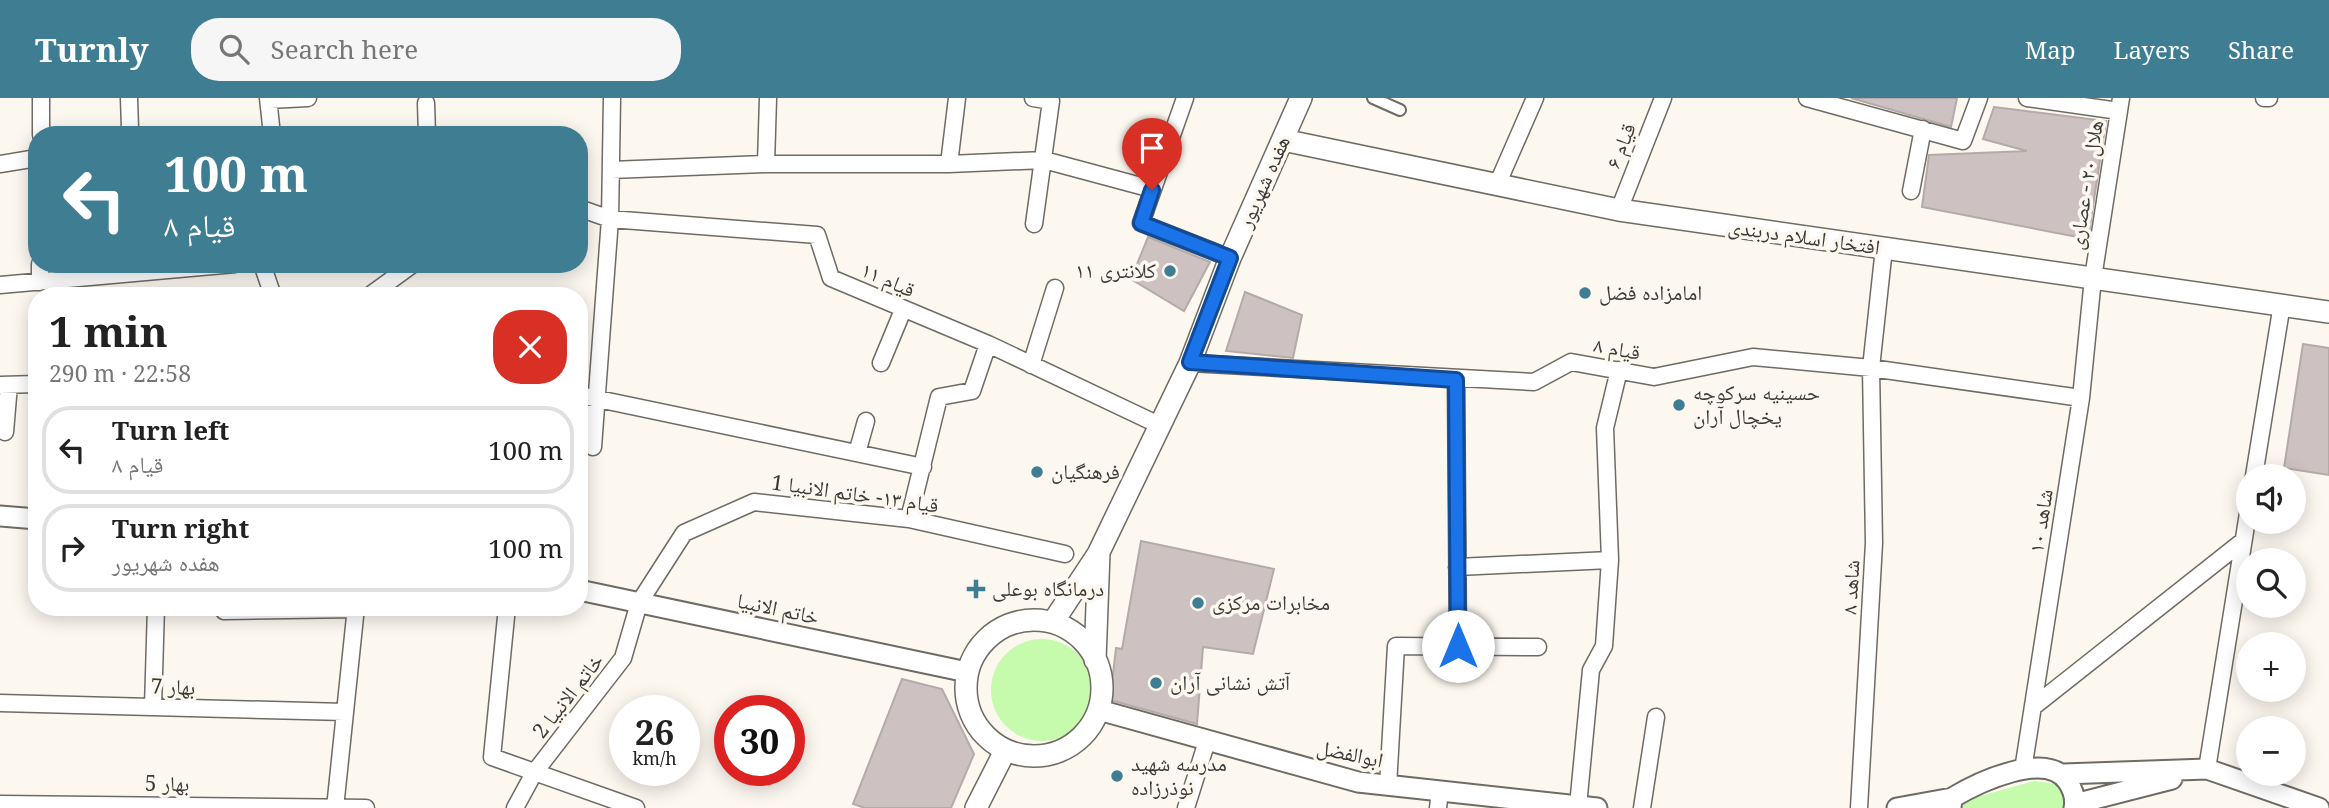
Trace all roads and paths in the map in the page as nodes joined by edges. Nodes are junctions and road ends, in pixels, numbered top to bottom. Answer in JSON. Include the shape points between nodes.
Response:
{"nodes":[{"id":1,"x":41,"y":98,"type":"edge"},
{"id":2,"x":129,"y":98,"type":"edge"},
{"id":3,"x":308,"y":98,"type":"edge"},
{"id":4,"x":612,"y":98,"type":"edge"},
{"id":5,"x":768,"y":98,"type":"edge"},
{"id":6,"x":957,"y":98,"type":"edge"},
{"id":7,"x":1033,"y":98,"type":"edge"},
{"id":8,"x":1185,"y":98,"type":"edge"},
{"id":9,"x":1301,"y":98,"type":"edge"},
{"id":10,"x":1373,"y":98,"type":"edge"},
{"id":11,"x":1535,"y":98,"type":"edge"},
{"id":12,"x":1663,"y":98,"type":"edge"},
{"id":13,"x":1807,"y":98,"type":"edge"},
{"id":14,"x":1979,"y":98,"type":"edge"},
{"id":15,"x":2027,"y":98,"type":"edge"},
{"id":16,"x":269,"y":99,"type":"edge"},
{"id":17,"x":426,"y":103,"type":"dead end"},
{"id":18,"x":2120,"y":105,"type":"edge"},
{"id":19,"x":1399,"y":110,"type":"dead end"},
{"id":20,"x":41,"y":126,"type":"edge"},
{"id":21,"x":131,"y":126,"type":"edge"},
{"id":22,"x":271,"y":126,"type":"edge"},
{"id":23,"x":427,"y":126,"type":"edge"},
{"id":24,"x":1923,"y":129,"type":"junction"},
{"id":25,"x":1283,"y":140,"type":"junction"},
{"id":26,"x":28,"y":159,"type":"edge"},
{"id":27,"x":1044,"y":160,"type":"junction"},
{"id":28,"x":0,"y":164,"type":"edge"},
{"id":29,"x":766,"y":164,"type":"junction"},
{"id":30,"x":949,"y":164,"type":"junction"},
{"id":31,"x":611,"y":170,"type":"junction"},
{"id":32,"x":1497,"y":186,"type":"junction"},
{"id":33,"x":1152,"y":190,"type":"junction"},
{"id":34,"x":1911,"y":191,"type":"dead end"},
{"id":35,"x":1619,"y":210,"type":"junction"},
{"id":36,"x":588,"y":211,"type":"edge"},
{"id":37,"x":610,"y":219,"type":"junction"},
{"id":38,"x":1034,"y":224,"type":"dead end"},
{"id":39,"x":1884,"y":248,"type":"junction"},
{"id":40,"x":1230,"y":258,"type":"junction"},
{"id":41,"x":40,"y":273,"type":"edge"},
{"id":42,"x":124,"y":273,"type":"edge"},
{"id":43,"x":384,"y":273,"type":"edge"},
{"id":44,"x":400,"y":273,"type":"edge"},
{"id":45,"x":2093,"y":278,"type":"junction"},
{"id":46,"x":40,"y":282,"type":"junction"},
{"id":47,"x":385,"y":284,"type":"junction"},
{"id":48,"x":0,"y":285,"type":"edge"},
{"id":49,"x":381,"y":287,"type":"edge"},
{"id":50,"x":1055,"y":288,"type":"dead end"},
{"id":51,"x":2282,"y":304,"type":"junction"},
{"id":52,"x":903,"y":310,"type":"junction"},
{"id":53,"x":2329,"y":312,"type":"edge"},
{"id":54,"x":988,"y":344,"type":"junction"},
{"id":55,"x":1190,"y":362,"type":"junction"},
{"id":56,"x":881,"y":363,"type":"dead end"},
{"id":57,"x":1031,"y":365,"type":"junction"},
{"id":58,"x":1871,"y":368,"type":"junction"},
{"id":59,"x":1619,"y":370,"type":"junction"},
{"id":60,"x":1456,"y":380,"type":"junction"},
{"id":61,"x":28,"y":384,"type":"edge"},
{"id":62,"x":5,"y":385,"type":"edge"},
{"id":63,"x":588,"y":396,"type":"edge"},
{"id":64,"x":596,"y":398,"type":"junction"},
{"id":65,"x":2081,"y":398,"type":"junction"},
{"id":66,"x":866,"y":421,"type":"dead end"},
{"id":67,"x":1159,"y":425,"type":"junction"},
{"id":68,"x":5,"y":432,"type":"dead end"},
{"id":69,"x":593,"y":447,"type":"dead end"},
{"id":70,"x":857,"y":453,"type":"junction"},
{"id":71,"x":2256,"y":464,"type":"edge"},
{"id":72,"x":923,"y":467,"type":"junction"},
{"id":73,"x":0,"y":516,"type":"edge"},
{"id":74,"x":28,"y":518,"type":"edge"},
{"id":75,"x":909,"y":519,"type":"junction"},
{"id":76,"x":2244,"y":534,"type":"edge"},
{"id":77,"x":2243,"y":541,"type":"junction"},
{"id":78,"x":1099,"y":552,"type":"junction"},
{"id":79,"x":1065,"y":554,"type":"dead end"},
{"id":80,"x":1610,"y":560,"type":"junction"},
{"id":81,"x":1457,"y":567,"type":"junction"},
{"id":82,"x":588,"y":592,"type":"edge"},
{"id":83,"x":639,"y":603,"type":"junction"},
{"id":84,"x":156,"y":616,"type":"edge"},
{"id":85,"x":355,"y":616,"type":"edge"},
{"id":86,"x":506,"y":616,"type":"edge"},
{"id":87,"x":1053,"y":622,"type":"junction"},
{"id":88,"x":1458,"y":646,"type":"junction"},
{"id":89,"x":1538,"y":646,"type":"dead end"},
{"id":90,"x":1095,"y":660,"type":"junction"},
{"id":91,"x":967,"y":672,"type":"junction"},
{"id":92,"x":0,"y":703,"type":"edge"},
{"id":93,"x":153,"y":707,"type":"junction"},
{"id":94,"x":2033,"y":707,"type":"junction"},
{"id":95,"x":1099,"y":710,"type":"junction"},
{"id":96,"x":345,"y":712,"type":"junction"},
{"id":97,"x":1656,"y":717,"type":"dead end"},
{"id":98,"x":1207,"y":741,"type":"junction"},
{"id":99,"x":1005,"y":751,"type":"junction"},
{"id":100,"x":2207,"y":769,"type":"junction"},
{"id":101,"x":2023,"y":770,"type":"junction"},
{"id":102,"x":534,"y":773,"type":"junction"},
{"id":103,"x":2063,"y":774,"type":"junction"},
{"id":104,"x":1388,"y":786,"type":"junction"},
{"id":105,"x":1439,"y":800,"type":"edge"},
{"id":106,"x":2289,"y":802,"type":"edge"},
{"id":107,"x":1951,"y":803,"type":"edge"},
{"id":108,"x":0,"y":804,"type":"edge"},
{"id":109,"x":2075,"y":806,"type":"edge"},
{"id":110,"x":335,"y":807,"type":"edge"},
{"id":111,"x":1588,"y":807,"type":"edge"},
{"id":112,"x":366,"y":808,"type":"edge"},
{"id":113,"x":515,"y":808,"type":"edge"},
{"id":114,"x":636,"y":808,"type":"edge"},
{"id":115,"x":976,"y":808,"type":"edge"},
{"id":116,"x":1186,"y":808,"type":"edge"},
{"id":117,"x":1642,"y":808,"type":"edge"},
{"id":118,"x":1859,"y":808,"type":"edge"},
{"id":119,"x":1897,"y":808,"type":"edge"},
{"id":120,"x":2319,"y":808,"type":"edge"}],
"edges":[{"from":1,"to":20,"type":"street"},
{"from":2,"to":21,"type":"street"},
{"from":3,"to":16,"type":"street"},
{"from":4,"to":31,"type":"street"},
{"from":5,"to":29,"type":"street"},
{"from":6,"to":30,"type":"street"},
{"from":7,"to":27,"type":"street","via":[[1051,102]]},
{"from":8,"to":33,"type":"street"},
{"from":9,"to":25,"type":"main road","name":"هفده شهریور"},
{"from":10,"to":19,"type":"street"},
{"from":11,"to":32,"type":"street"},
{"from":12,"to":35,"type":"street","name":"قیام ۶"},
{"from":13,"to":24,"type":"street"},
{"from":14,"to":24,"type":"street","via":[[1963,141]]},
{"from":15,"to":18,"type":"street"},
{"from":16,"to":22,"type":"street"},
{"from":17,"to":23,"type":"street"},
{"from":18,"to":45,"type":"street","name":"هلال ۲۰ - عصاری"},
{"from":24,"to":34,"type":"street"},
{"from":25,"to":32,"type":"main road","name":"افتخار اسلام دربندی"},
{"from":25,"to":40,"type":"main road","name":"هفده شهریور"},
{"from":26,"to":28,"type":"street"},
{"from":27,"to":30,"type":"street"},
{"from":27,"to":33,"type":"street"},
{"from":27,"to":38,"type":"street"},
{"from":29,"to":30,"type":"street"},
{"from":29,"to":31,"type":"street"},
{"from":31,"to":37,"type":"street"},
{"from":32,"to":35,"type":"main road","name":"افتخار اسلام دربندی"},
{"from":33,"to":40,"type":"street","via":[[1141,223]]},
{"from":35,"to":39,"type":"main road","name":"افتخار اسلام دربندی"},
{"from":36,"to":37,"type":"street"},
{"from":37,"to":52,"type":"street","name":"قیام ۱۱","via":[[817,235],[831,278]]},
{"from":37,"to":64,"type":"street"},
{"from":39,"to":45,"type":"main road","name":"افتخار اسلام دربندی"},
{"from":39,"to":58,"type":"street","name":"شاهد ۸"},
{"from":40,"to":55,"type":"main road","name":"هفده شهریور"},
{"from":41,"to":46,"type":"street"},
{"from":42,"to":46,"type":"street"},
{"from":43,"to":47,"type":"street"},
{"from":44,"to":47,"type":"street"},
{"from":45,"to":51,"type":"main road","name":"افتخار اسلام دربندی"},
{"from":45,"to":65,"type":"street","name":"شاهد ۱۰"},
{"from":46,"to":48,"type":"street"},
{"from":47,"to":49,"type":"street"},
{"from":50,"to":57,"type":"street"},
{"from":51,"to":53,"type":"main road","name":"افتخار اسلام دربندی"},
{"from":51,"to":71,"type":"street"},
{"from":52,"to":54,"type":"street","name":"قیام ۱۱"},
{"from":52,"to":56,"type":"street"},
{"from":54,"to":57,"type":"street","name":"قیام ۱۱"},
{"from":54,"to":72,"type":"street","via":[[972,391],[939,397]]},
{"from":55,"to":60,"type":"street","name":"قیام ۸"},
{"from":55,"to":67,"type":"main road","name":"هفده شهریور"},
{"from":57,"to":67,"type":"street","name":"قیام ۱۱"},
{"from":58,"to":59,"type":"street","name":"قیام ۸","via":[[1753,357],[1654,377]]},
{"from":58,"to":65,"type":"street","name":"قیام ۸"},
{"from":58,"to":118,"type":"street","name":"شاهد ۸","via":[[1874,544]]},
{"from":59,"to":60,"type":"street","name":"قیام ۸","via":[[1571,362],[1534,382]]},
{"from":59,"to":80,"type":"street","via":[[1605,428]]},
{"from":60,"to":81,"type":"street"},
{"from":61,"to":62,"type":"street"},
{"from":62,"to":68,"type":"street"},
{"from":63,"to":64,"type":"street"},
{"from":64,"to":69,"type":"street"},
{"from":64,"to":70,"type":"street"},
{"from":65,"to":94,"type":"street","name":"شاهد ۱۰"},
{"from":66,"to":70,"type":"street"},
{"from":67,"to":78,"type":"main road","name":"هفده شهریور"},
{"from":70,"to":72,"type":"street"},
{"from":72,"to":75,"type":"street"},
{"from":73,"to":74,"type":"street"},
{"from":75,"to":79,"type":"street","name":"قیام ۱۳- خاتم الانبیا 1"},
{"from":75,"to":83,"type":"street","name":"قیام ۱۳- خاتم الانبیا 1","via":[[754,502],[684,533]]},
{"from":76,"to":77,"type":"street"},
{"from":77,"to":94,"type":"street"},
{"from":77,"to":100,"type":"street"},
{"from":78,"to":87,"type":"main road"},
{"from":78,"to":90,"type":"main road","name":"هفده شهریور"},
{"from":80,"to":81,"type":"street"},
{"from":80,"to":111,"type":"street","via":[[1604,646],[1591,670]]},
{"from":81,"to":88,"type":"street"},
{"from":82,"to":83,"type":"street","name":"خاتم الانبیا"},
{"from":83,"to":91,"type":"street","name":"خاتم الانبیا"},
{"from":83,"to":102,"type":"street","name":"خاتم الانبیا 2","via":[[623,659]]},
{"from":84,"to":93,"type":"street"},
{"from":85,"to":96,"type":"street"},
{"from":86,"to":102,"type":"street","via":[[492,757]]},
{"from":87,"to":90,"type":"main road","via":[[1073,632]]},
{"from":87,"to":91,"type":"main road","via":[[1009,623],[975,651]]},
{"from":88,"to":89,"type":"street"},
{"from":88,"to":104,"type":"street","via":[[1396,646]]},
{"from":90,"to":95,"type":"main road","via":[[1102,688]]},
{"from":91,"to":99,"type":"main road","via":[[965,696],[972,718],[986,737]]},
{"from":92,"to":93,"type":"street","name":"بهار 7"},
{"from":93,"to":96,"type":"street","name":"بهار 7"},
{"from":94,"to":101,"type":"street","name":"شاهد ۱۰"},
{"from":95,"to":98,"type":"street","name":"ابوالفضل"},
{"from":95,"to":99,"type":"main road","via":[[1088,731],[1060,751],[1027,757]]},
{"from":96,"to":110,"type":"street"},
{"from":97,"to":117,"type":"street"},
{"from":98,"to":104,"type":"street","name":"ابوالفضل","via":[[1357,782]]},
{"from":98,"to":116,"type":"street"},
{"from":99,"to":115,"type":"main road"},
{"from":100,"to":103,"type":"street"},
{"from":100,"to":106,"type":"street"},
{"from":100,"to":109,"type":"street"},
{"from":101,"to":103,"type":"street","via":[[2054,769]]},
{"from":101,"to":107,"type":"street","via":[[1971,786]]},
{"from":102,"to":113,"type":"street","name":"خاتم الانبیا 2"},
{"from":102,"to":114,"type":"street"},
{"from":103,"to":109,"type":"street","via":[[2072,788]]},
{"from":104,"to":105,"type":"street","name":"ابوالفضل"},
{"from":105,"to":111,"type":"street","name":"ابوالفضل"},
{"from":106,"to":120,"type":"street"},
{"from":107,"to":119,"type":"street"},
{"from":108,"to":110,"type":"street","name":"بهار 5"},
{"from":110,"to":112,"type":"street","name":"بهار 5"}]}
